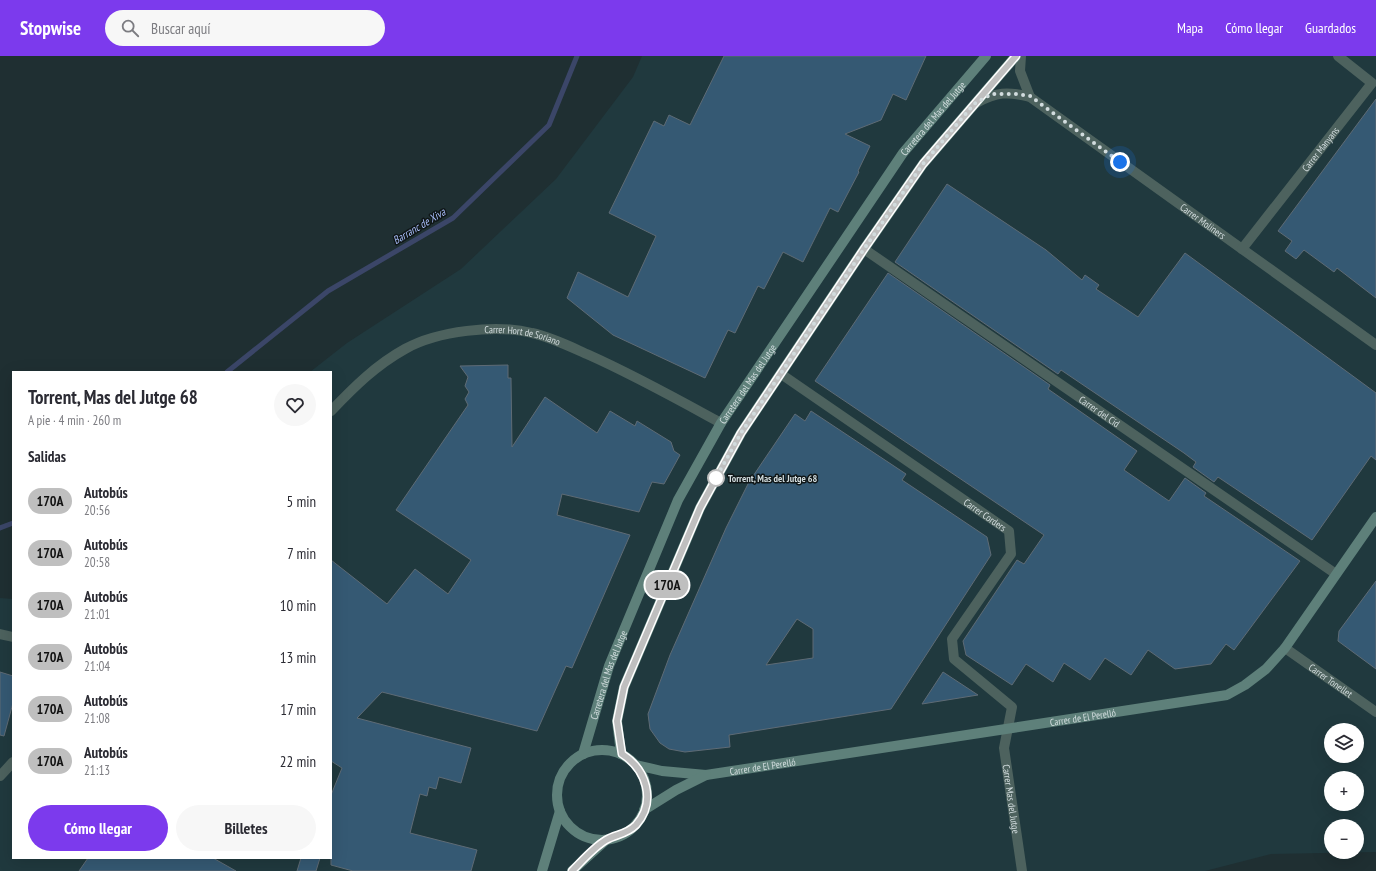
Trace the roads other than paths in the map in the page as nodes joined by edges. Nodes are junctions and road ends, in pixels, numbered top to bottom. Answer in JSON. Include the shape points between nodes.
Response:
{"nodes":[{"id":1,"x":986,"y":56,"type":"edge"},
{"id":2,"x":1016,"y":56,"type":"edge"},
{"id":3,"x":1021,"y":56,"type":"edge"},
{"id":4,"x":1338,"y":56,"type":"edge"},
{"id":5,"x":1030,"y":96,"type":"junction"},
{"id":6,"x":974,"y":104,"type":"junction"},
{"id":7,"x":864,"y":249,"type":"junction"},
{"id":8,"x":1242,"y":249,"type":"junction"},
{"id":9,"x":1376,"y":345,"type":"edge"},
{"id":10,"x":781,"y":374,"type":"junction"},
{"id":11,"x":332,"y":410,"type":"edge"},
{"id":12,"x":720,"y":423,"type":"junction"},
{"id":13,"x":1376,"y":517,"type":"edge"},
{"id":14,"x":1336,"y":574,"type":"junction"},
{"id":15,"x":0,"y":634,"type":"edge"},
{"id":16,"x":12,"y":637,"type":"edge"},
{"id":17,"x":1285,"y":648,"type":"junction"},
{"id":18,"x":1376,"y":712,"type":"edge"},
{"id":19,"x":1009,"y":728,"type":"junction"},
{"id":20,"x":583,"y":754,"type":"junction"},
{"id":21,"x":622,"y":754,"type":"junction"},
{"id":22,"x":12,"y":763,"type":"edge"},
{"id":23,"x":636,"y":765,"type":"junction"},
{"id":24,"x":706,"y":775,"type":"junction"},
{"id":25,"x":0,"y":776,"type":"edge"},
{"id":26,"x":644,"y":810,"type":"junction"},
{"id":27,"x":560,"y":811,"type":"junction"},
{"id":28,"x":606,"y":840,"type":"junction"},
{"id":29,"x":542,"y":871,"type":"edge"},
{"id":30,"x":572,"y":871,"type":"edge"},
{"id":31,"x":1022,"y":871,"type":"edge"}],
"edges":[{"from":1,"to":12,"type":"street","name":"Carretera del Mas del Jutge","via":[[904,153]]},
{"from":2,"to":6,"type":"street","name":"Carretera del Mas del Jutge"},
{"from":3,"to":5,"type":"street","via":[[1020,72]]},
{"from":4,"to":8,"type":"street","name":"Carrer Manyans","via":[[1372,83]]},
{"from":5,"to":6,"type":"street","via":[[992,94]]},
{"from":5,"to":8,"type":"street","name":"Carrer Moliners"},
{"from":6,"to":7,"type":"street","name":"Carretera del Mas del Jutge","via":[[923,164]]},
{"from":7,"to":10,"type":"street","name":"Carretera del Mas del Jutge"},
{"from":7,"to":14,"type":"street","name":"Carrer del Cid"},
{"from":8,"to":9,"type":"street","name":"Carrer Moliners"},
{"from":10,"to":19,"type":"street","name":"Carrer Corders","via":[[1009,531],[1011,554],[952,640],[954,659],[1012,707]]},
{"from":10,"to":21,"type":"street","name":"Carretera del Mas del Jutge","via":[[741,433],[700,508],[627,680],[617,721]]},
{"from":11,"to":12,"type":"street","name":"Carrer Hort de Soriano","via":[[364,377],[406,348],[441,334],[489,329],[532,332],[568,346],[662,390]]},
{"from":12,"to":20,"type":"street","name":"Carretera del Mas del Jutge","via":[[678,500],[609,666]]},
{"from":13,"to":14,"type":"street","name":"Carrer de El Perelló"},
{"from":14,"to":17,"type":"street","name":"Carrer de El Perelló"},
{"from":15,"to":16,"type":"street"},
{"from":17,"to":18,"type":"street","name":"Carrer Tonellet"},
{"from":17,"to":19,"type":"street","name":"Carrer de El Perelló","via":[[1266,668],[1245,685],[1227,695]]},
{"from":19,"to":24,"type":"street","name":"Carrer de El Perelló"},
{"from":19,"to":31,"type":"street","name":"Carrer Mas del Jutge","via":[[1004,748]]},
{"from":20,"to":21,"type":"street","via":[[609,750]]},
{"from":20,"to":27,"type":"street","via":[[569,764],[560,778],[557,794]]},
{"from":21,"to":23,"type":"street"},
{"from":22,"to":25,"type":"street"},
{"from":23,"to":24,"type":"street","via":[[662,771]]},
{"from":23,"to":26,"type":"street","via":[[644,778],[647,794]]},
{"from":24,"to":26,"type":"street"},
{"from":26,"to":28,"type":"street","via":[[636,824],[622,835]]},
{"from":27,"to":28,"type":"street","via":[[567,824],[578,833],[592,839]]},
{"from":27,"to":29,"type":"street"},
{"from":28,"to":30,"type":"street"}]}
